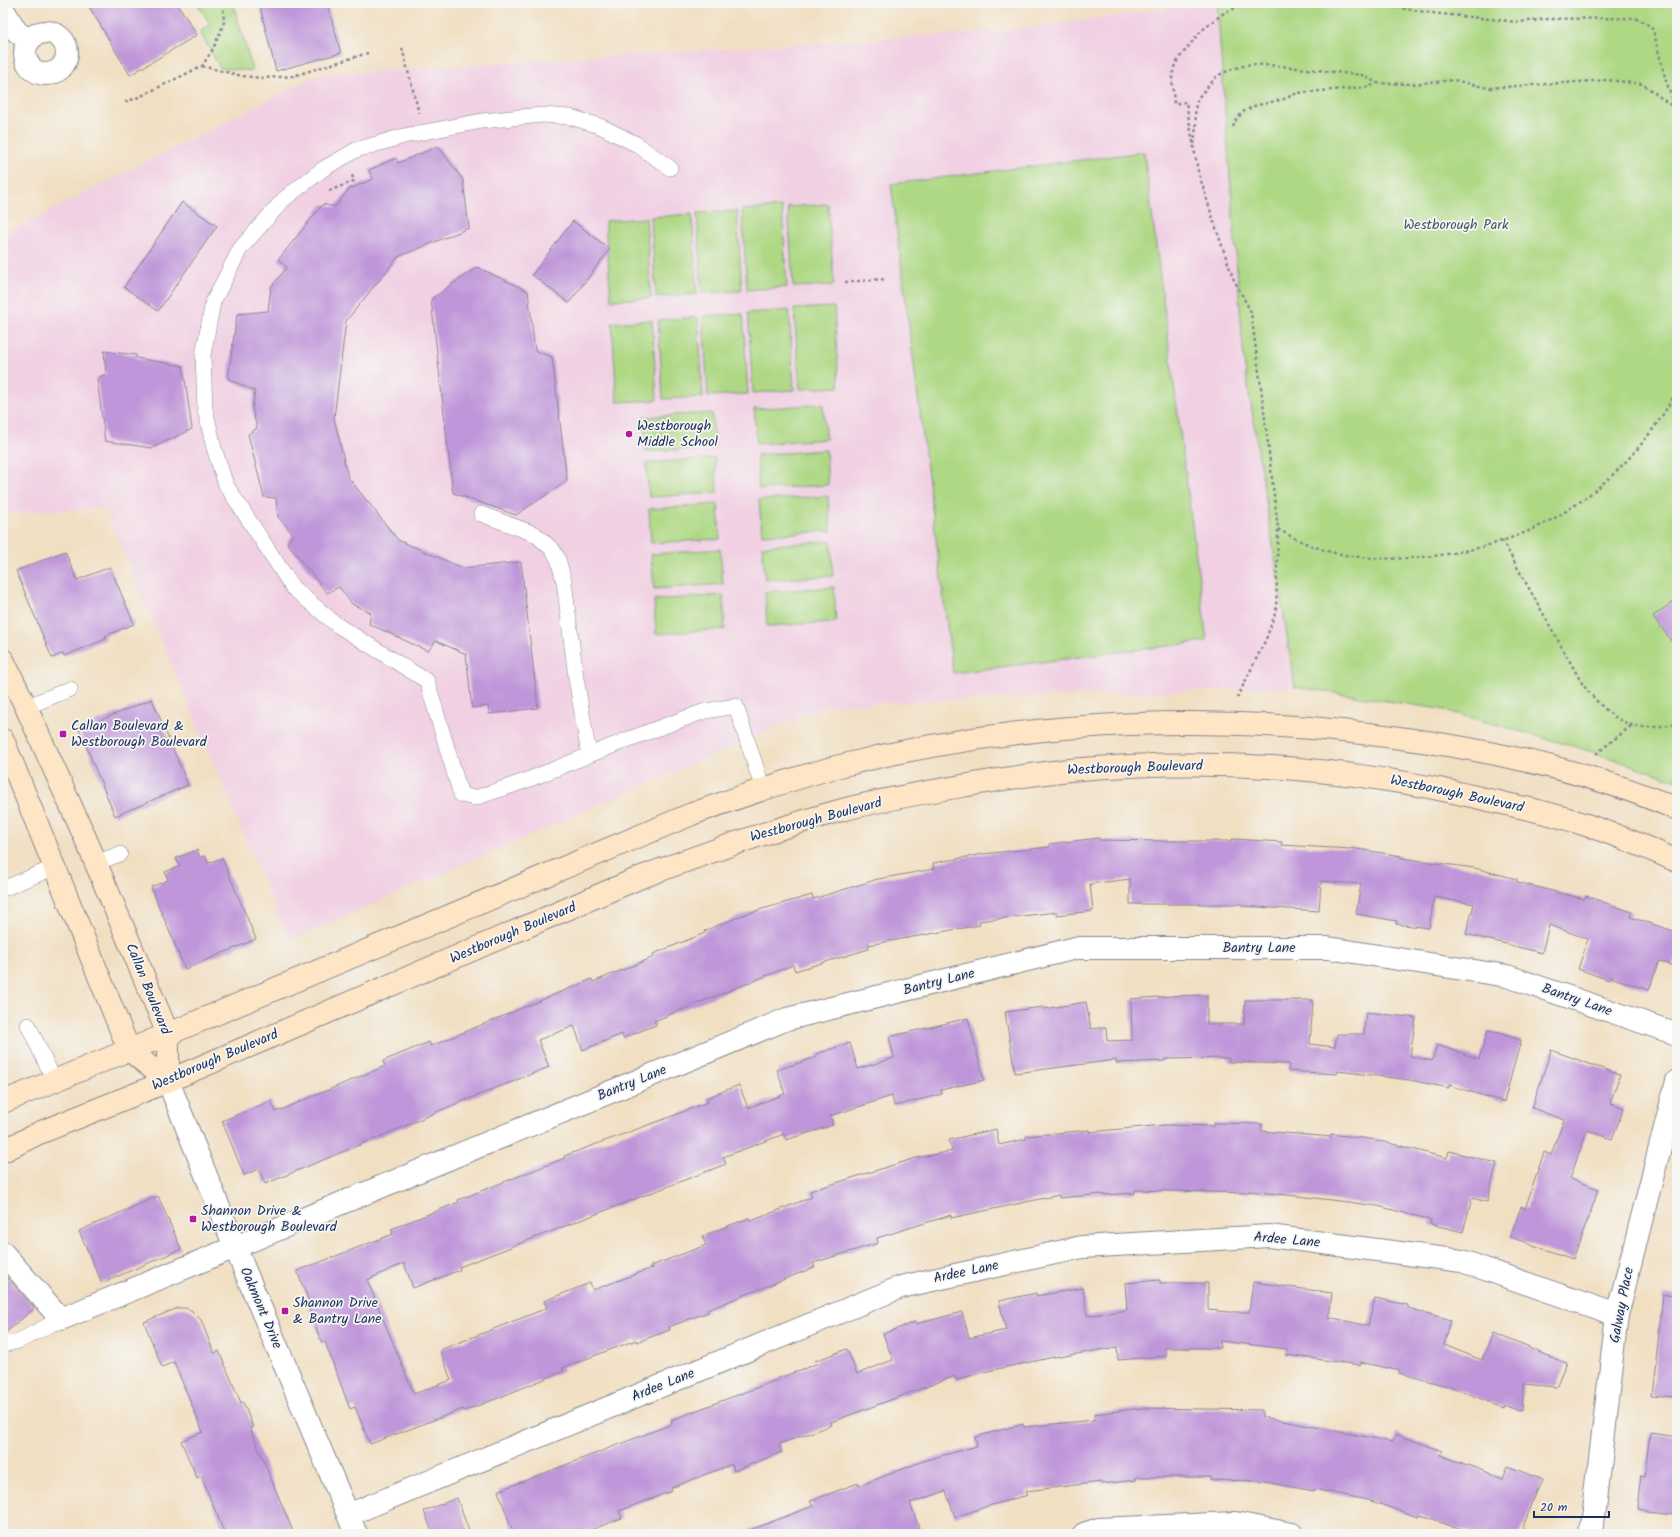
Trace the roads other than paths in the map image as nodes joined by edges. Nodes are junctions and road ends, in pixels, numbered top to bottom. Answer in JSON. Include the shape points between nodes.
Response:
{"nodes":[{"id":1,"x":3,"y":9,"type":"edge"},
{"id":2,"x":29,"y":41,"type":"dead end"},
{"id":3,"x":670,"y":168,"type":"dead end"},
{"id":4,"x":481,"y":514,"type":"dead end"},
{"id":5,"x":3,"y":660,"type":"edge"},
{"id":6,"x":70,"y":689,"type":"dead end"},
{"id":7,"x":26,"y":707,"type":"junction"},
{"id":8,"x":3,"y":740,"type":"edge"},
{"id":9,"x":589,"y":755,"type":"junction"},
{"id":10,"x":763,"y":789,"type":"junction"},
{"id":11,"x":1677,"y":808,"type":"edge"},
{"id":12,"x":120,"y":854,"type":"dead end"},
{"id":13,"x":1677,"y":861,"type":"edge"},
{"id":14,"x":95,"y":863,"type":"junction"},
{"id":15,"x":55,"y":867,"type":"junction"},
{"id":16,"x":5,"y":888,"type":"dead end"},
{"id":17,"x":28,"y":1025,"type":"dead end"},
{"id":18,"x":168,"y":1034,"type":"junction"},
{"id":19,"x":1677,"y":1034,"type":"edge"},
{"id":20,"x":129,"y":1050,"type":"junction"},
{"id":21,"x":54,"y":1080,"type":"junction"},
{"id":22,"x":168,"y":1081,"type":"junction"},
{"id":23,"x":1677,"y":1081,"type":"edge"},
{"id":24,"x":3,"y":1102,"type":"edge"},
{"id":25,"x":3,"y":1151,"type":"edge"},
{"id":26,"x":235,"y":1247,"type":"junction"},
{"id":27,"x":3,"y":1253,"type":"edge"},
{"id":28,"x":1617,"y":1315,"type":"junction"},
{"id":29,"x":61,"y":1319,"type":"junction"},
{"id":30,"x":3,"y":1345,"type":"edge"},
{"id":31,"x":352,"y":1524,"type":"edge"},
{"id":32,"x":1084,"y":1534,"type":"edge"},
{"id":33,"x":1292,"y":1534,"type":"edge"},
{"id":34,"x":1591,"y":1534,"type":"edge"}],
"edges":[{"from":1,"to":2,"type":"street","via":[[16,31]]},
{"from":3,"to":9,"type":"lane","via":[[636,144],[600,126],[570,117],[542,115],[482,121],[404,136],[356,150],[323,169],[284,199],[240,249],[213,302],[203,356],[205,409],[226,485],[293,588],[337,625],[427,681],[461,795],[476,798]]},
{"from":4,"to":9,"type":"lane","via":[[534,534],[553,550],[558,559],[564,581]]},
{"from":5,"to":7,"type":"main road","name":"Callan Boulevard"},
{"from":6,"to":7,"type":"lane"},
{"from":7,"to":14,"type":"main road","name":"Callan Boulevard"},
{"from":8,"to":15,"type":"main road"},
{"from":9,"to":10,"type":"lane","via":[[705,711],[736,706]]},
{"from":10,"to":11,"type":"main road","via":[[836,767],[990,737],[1064,728],[1206,722],[1332,730],[1467,748],[1594,779]]},
{"from":10,"to":18,"type":"main road","via":[[621,843]]},
{"from":12,"to":14,"type":"lane"},
{"from":13,"to":22,"type":"main road","name":"Westborough Boulevard","via":[[1581,823],[1525,808],[1394,780],[1327,771],[1265,766],[1139,766],[1068,770],[996,780],[844,810],[708,852],[632,882]]},
{"from":14,"to":18,"type":"main road","name":"Callan Boulevard"},
{"from":15,"to":16,"type":"lane"},
{"from":15,"to":20,"type":"main road"},
{"from":17,"to":21,"type":"lane"},
{"from":18,"to":20,"type":"main road"},
{"from":18,"to":22,"type":"main road","name":"Callan Boulevard"},
{"from":19,"to":26,"type":"street","name":"Bantry Lane","via":[[1507,976],[1328,948],[1076,948],[787,1019]]},
{"from":20,"to":21,"type":"main road"},
{"from":20,"to":22,"type":"main road"},
{"from":21,"to":24,"type":"main road"},
{"from":22,"to":25,"type":"main road","name":"Westborough Boulevard","via":[[39,1133]]},
{"from":22,"to":26,"type":"street","name":"Oakmont Drive"},
{"from":23,"to":28,"type":"street","name":"Galway Place"},
{"from":26,"to":29,"type":"street","name":"Bantry Lane"},
{"from":26,"to":31,"type":"street","name":"Oakmont Drive"},
{"from":27,"to":29,"type":"street"},
{"from":28,"to":31,"type":"street","name":"Ardee Lane","via":[[1462,1261],[1269,1236],[1082,1247],[900,1287]]},
{"from":28,"to":34,"type":"street","name":"Galway Place"},
{"from":29,"to":30,"type":"lane","via":[[19,1341]]},
{"from":32,"to":33,"type":"street","via":[[1099,1529],[1235,1523]]}]}
